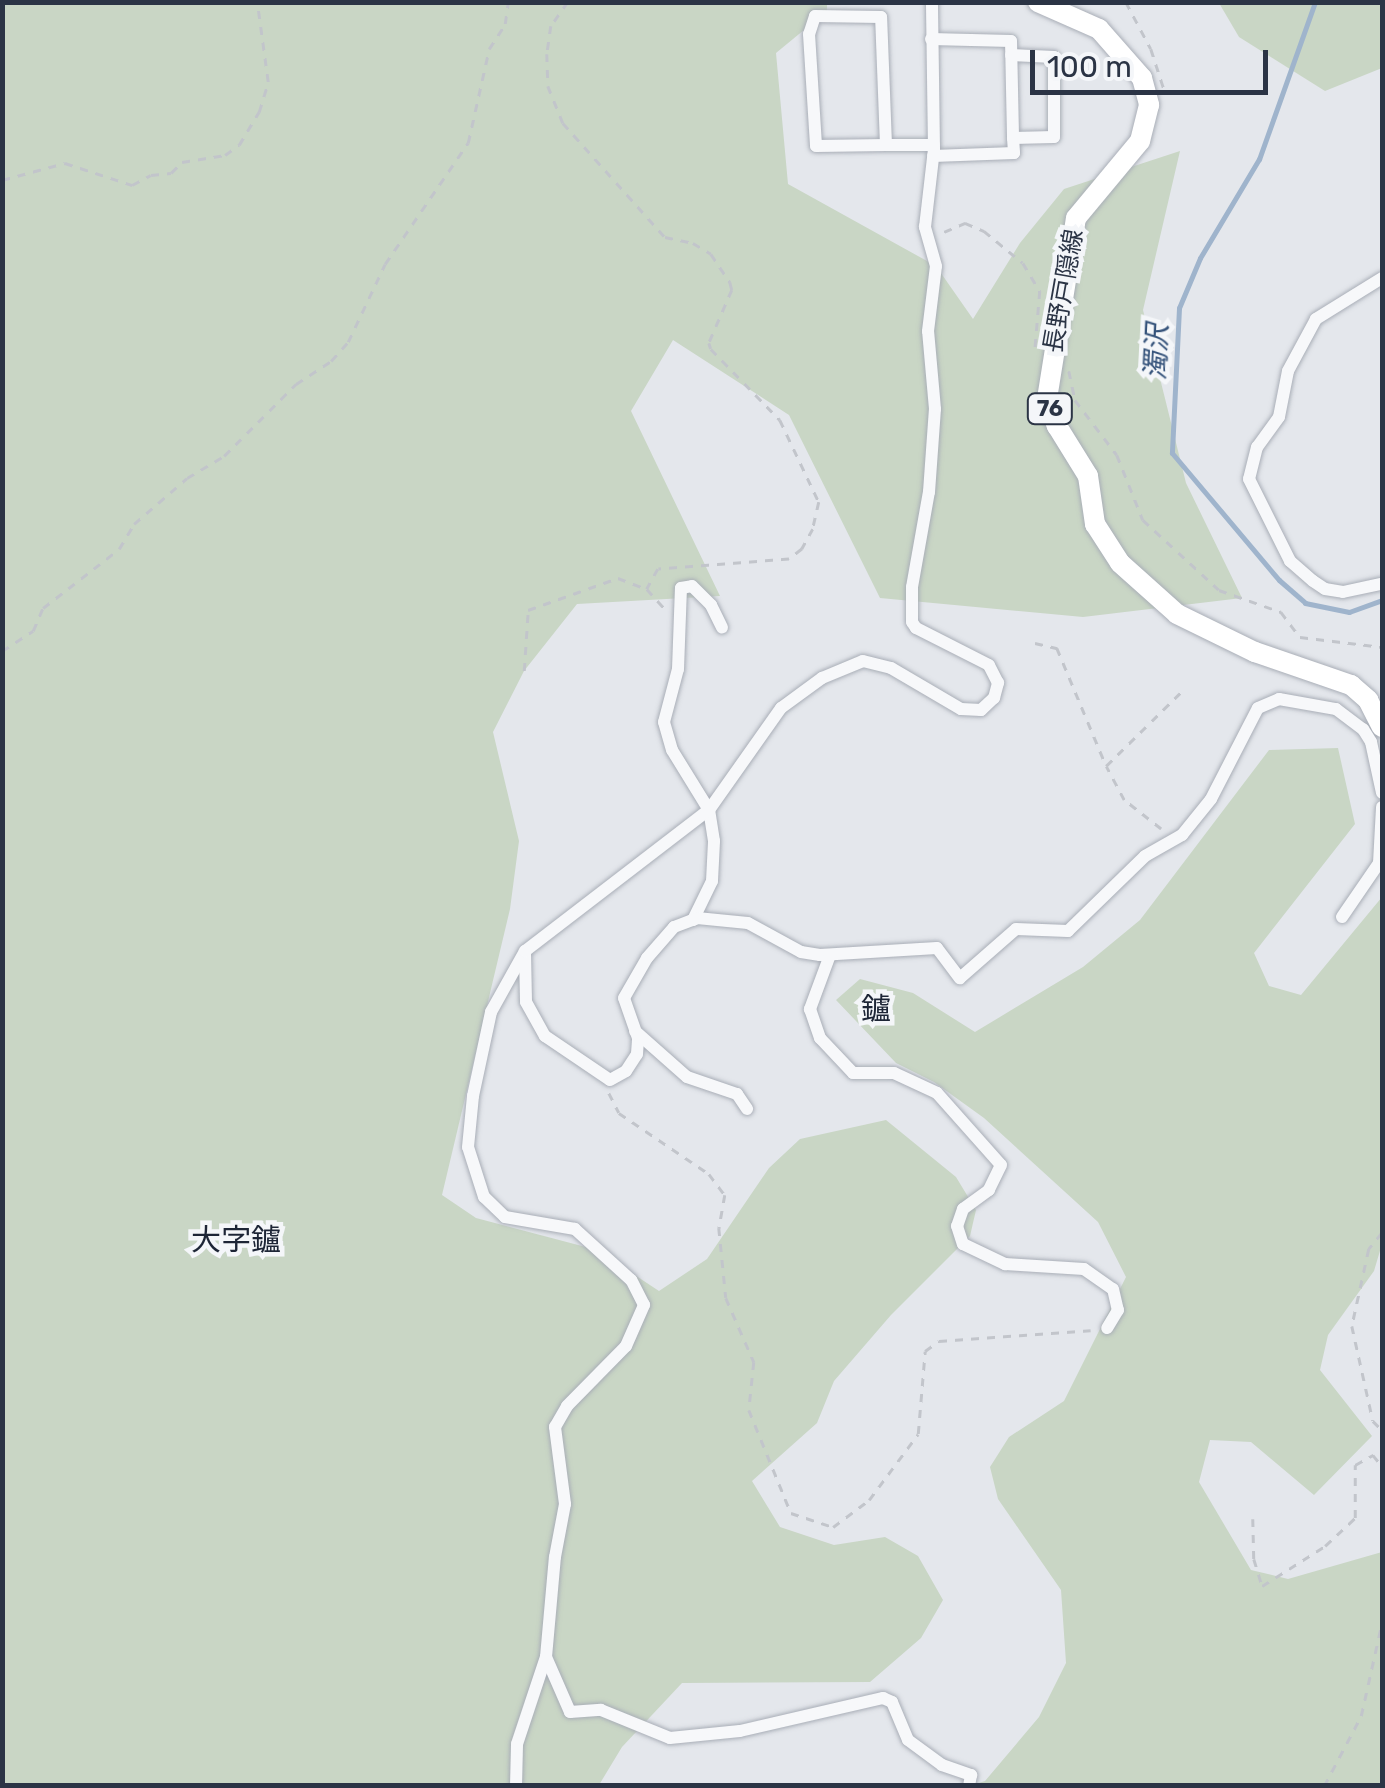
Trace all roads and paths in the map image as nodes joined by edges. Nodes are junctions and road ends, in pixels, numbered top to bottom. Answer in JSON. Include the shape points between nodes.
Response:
{"nodes":[{"id":1,"x":258,"y":2,"type":"edge"},
{"id":2,"x":508,"y":2,"type":"edge"},
{"id":3,"x":568,"y":2,"type":"edge"},
{"id":4,"x":932,"y":2,"type":"edge"},
{"id":5,"x":1038,"y":2,"type":"edge"},
{"id":6,"x":931,"y":38,"type":"junction"},
{"id":7,"x":1011,"y":55,"type":"junction"},
{"id":8,"x":1014,"y":138,"type":"junction"},
{"id":9,"x":886,"y":145,"type":"junction"},
{"id":10,"x":934,"y":151,"type":"junction"},
{"id":11,"x":2,"y":180,"type":"edge"},
{"id":12,"x":929,"y":242,"type":"junction"},
{"id":13,"x":1382,"y":278,"type":"edge"},
{"id":14,"x":1051,"y":368,"type":"junction"},
{"id":15,"x":1382,"y":584,"type":"edge"},
{"id":16,"x":647,"y":589,"type":"junction"},
{"id":17,"x":677,"y":622,"type":"junction"},
{"id":18,"x":722,"y":628,"type":"dead end"},
{"id":19,"x":1035,"y":643,"type":"dead end"},
{"id":20,"x":1382,"y":646,"type":"edge"},
{"id":21,"x":2,"y":651,"type":"edge"},
{"id":22,"x":524,"y":670,"type":"dead end"},
{"id":23,"x":1183,"y":690,"type":"dead end"},
{"id":24,"x":1382,"y":727,"type":"edge"},
{"id":25,"x":1106,"y":766,"type":"junction"},
{"id":26,"x":1382,"y":793,"type":"edge"},
{"id":27,"x":1382,"y":807,"type":"edge"},
{"id":28,"x":710,"y":810,"type":"junction"},
{"id":29,"x":1174,"y":840,"type":"junction"},
{"id":30,"x":1342,"y":917,"type":"dead end"},
{"id":31,"x":693,"y":920,"type":"junction"},
{"id":32,"x":525,"y":951,"type":"junction"},
{"id":33,"x":830,"y":955,"type":"junction"},
{"id":34,"x":636,"y":1031,"type":"junction"},
{"id":35,"x":599,"y":1073,"type":"junction"},
{"id":36,"x":747,"y":1109,"type":"dead end"},
{"id":37,"x":1382,"y":1233,"type":"edge"},
{"id":38,"x":1108,"y":1328,"type":"joint"},
{"id":39,"x":1382,"y":1430,"type":"edge"},
{"id":40,"x":1382,"y":1466,"type":"edge"},
{"id":41,"x":1253,"y":1519,"type":"dead end"},
{"id":42,"x":1382,"y":1622,"type":"edge"},
{"id":43,"x":546,"y":1657,"type":"junction"},
{"id":44,"x":516,"y":1786,"type":"edge"},
{"id":45,"x":969,"y":1786,"type":"edge"},
{"id":46,"x":1324,"y":1786,"type":"edge"}],
"edges":[{"from":1,"to":11,"type":"path","via":[[268,82],[260,112],[239,145],[132,185],[65,163]]},
{"from":2,"to":21,"type":"path","via":[[505,24],[489,49],[468,143],[384,264],[348,342],[224,456],[134,524],[119,549],[43,608],[33,631]]},
{"from":3,"to":16,"type":"path","via":[[550,26],[548,54],[548,86],[563,123],[664,237],[711,254],[725,274],[732,290],[711,349],[780,420],[819,502],[814,529],[789,559],[658,569]]},
{"from":4,"to":6,"type":"street"},
{"from":5,"to":14,"type":"main road","name":"長野戸隠線","number":"76","via":[[1099,29],[1142,78],[1149,105],[1140,141],[1076,218]]},
{"from":6,"to":7,"type":"street","via":[[1011,42]]},
{"from":6,"to":10,"type":"street"},
{"from":7,"to":8,"type":"street"},
{"from":7,"to":8,"type":"street","via":[[1054,57],[1054,137]]},
{"from":8,"to":10,"type":"street","via":[[1014,154]]},
{"from":9,"to":9,"type":"street","via":[[816,146],[809,34],[815,16],[881,16]]},
{"from":9,"to":10,"type":"street"},
{"from":10,"to":12,"type":"street"},
{"from":12,"to":14,"type":"path","via":[[965,223],[1023,263],[1040,291],[1035,352]]},
{"from":12,"to":28,"type":"street","via":[[936,266],[928,331],[935,409],[912,622],[989,665],[998,683],[994,698],[981,710],[960,710],[890,668],[846,664],[781,708]]},
{"from":13,"to":15,"type":"street","via":[[1316,319],[1288,370],[1279,416],[1257,447],[1248,479],[1290,561],[1313,581],[1343,592]]},
{"from":14,"to":20,"type":"path","via":[[1071,372],[1076,400],[1117,456],[1143,520],[1219,590],[1282,612],[1300,636]]},
{"from":14,"to":24,"type":"main road","name":"長野戸隠線","number":"76","via":[[1047,399],[1056,426],[1088,476],[1095,524],[1120,563],[1177,614],[1255,652],[1351,685]]},
{"from":16,"to":17,"type":"path"},
{"from":16,"to":22,"type":"path","via":[[618,578],[528,610]]},
{"from":17,"to":18,"type":"street","via":[[681,588],[692,586]]},
{"from":17,"to":28,"type":"street","via":[[678,668],[664,722],[672,750]]},
{"from":19,"to":25,"type":"path","via":[[1057,648]]},
{"from":23,"to":25,"type":"path"},
{"from":25,"to":29,"type":"path","via":[[1124,800]]},
{"from":26,"to":29,"type":"street","via":[[1363,729],[1336,709],[1279,699],[1258,708],[1198,819]]},
{"from":27,"to":30,"type":"street","via":[[1379,863]]},
{"from":28,"to":31,"type":"street","via":[[712,881]]},
{"from":28,"to":32,"type":"street"},
{"from":29,"to":33,"type":"street","via":[[1145,856],[1068,931],[1016,930],[960,978],[937,948]]},
{"from":31,"to":33,"type":"street","via":[[748,923],[800,952]]},
{"from":31,"to":34,"type":"street","via":[[674,926],[624,998]]},
{"from":32,"to":35,"type":"street","via":[[526,1002],[546,1036]]},
{"from":32,"to":43,"type":"street","via":[[490,1012],[473,1096],[473,1168],[493,1210],[575,1230],[631,1280],[644,1305],[626,1346],[554,1427],[565,1504]]},
{"from":33,"to":38,"type":"street","via":[[810,1009],[820,1038],[853,1073],[894,1074],[937,1093],[1002,1165],[989,1190],[963,1209],[957,1226],[962,1244],[1005,1264],[1084,1268],[1113,1289],[1118,1310]]},
{"from":34,"to":35,"type":"street","via":[[637,1054],[626,1071],[610,1080]]},
{"from":34,"to":36,"type":"street","via":[[687,1077],[736,1094]]},
{"from":35,"to":38,"type":"path","via":[[619,1114],[709,1174],[725,1194],[719,1228],[726,1298],[754,1362],[749,1410],[791,1513],[832,1527],[869,1500],[918,1434],[925,1350],[939,1341]]},
{"from":37,"to":39,"type":"path","via":[[1369,1249],[1352,1326],[1374,1421]]},
{"from":40,"to":41,"type":"path","via":[[1373,1455],[1355,1466],[1355,1518],[1262,1586]]},
{"from":42,"to":46,"type":"path","via":[[1362,1716]]},
{"from":43,"to":44,"type":"street","via":[[517,1744]]},
{"from":43,"to":45,"type":"street","via":[[570,1712],[601,1710],[670,1738],[740,1731],[883,1698],[892,1702],[908,1740],[942,1765],[971,1775]]}]}
